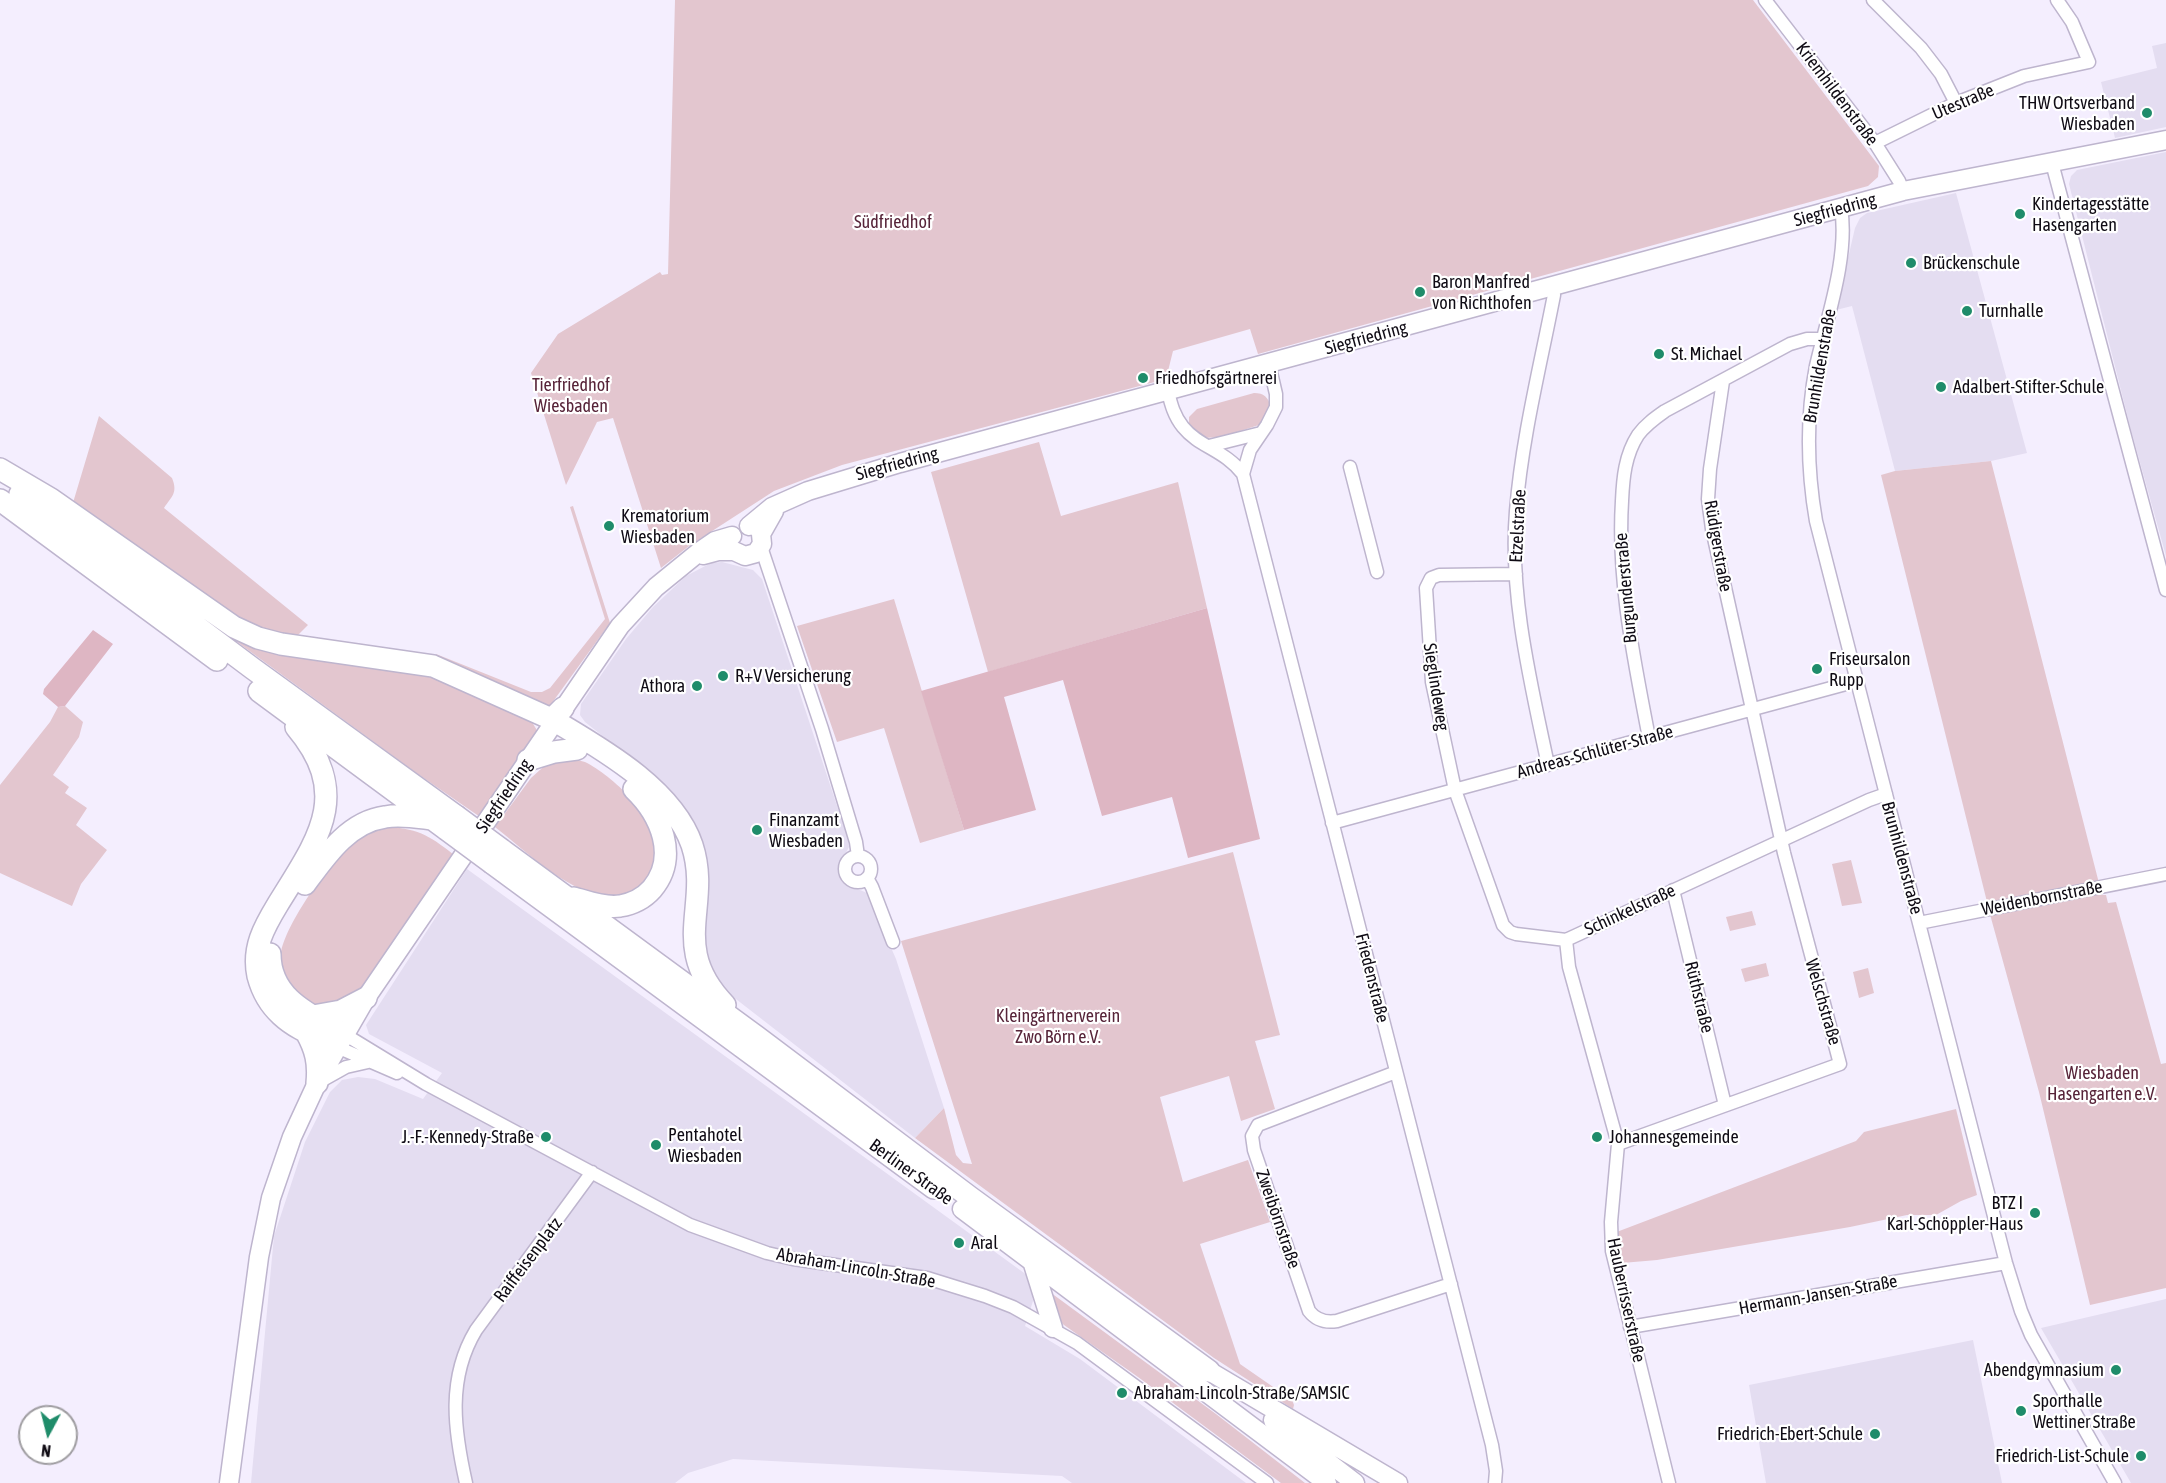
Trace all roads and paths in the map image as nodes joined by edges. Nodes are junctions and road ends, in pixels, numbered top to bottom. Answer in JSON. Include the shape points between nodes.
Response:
{"nodes":[{"id":1,"x":1765,"y":0,"type":"edge"},
{"id":2,"x":1873,"y":0,"type":"edge"},
{"id":3,"x":2057,"y":0,"type":"edge"},
{"id":4,"x":1956,"y":102,"type":"junction"},
{"id":5,"x":2166,"y":140,"type":"edge"},
{"id":6,"x":1875,"y":143,"type":"junction"},
{"id":7,"x":2052,"y":163,"type":"junction"},
{"id":8,"x":1902,"y":191,"type":"junction"},
{"id":9,"x":1841,"y":208,"type":"junction"},
{"id":10,"x":1553,"y":286,"type":"junction"},
{"id":11,"x":1823,"y":339,"type":"junction"},
{"id":12,"x":1269,"y":364,"type":"junction"},
{"id":13,"x":1723,"y":381,"type":"junction"},
{"id":14,"x":1168,"y":392,"type":"junction"},
{"id":15,"x":1261,"y":433,"type":"junction"},
{"id":16,"x":1209,"y":446,"type":"junction"},
{"id":17,"x":1350,"y":466,"type":"dead end"},
{"id":18,"x":0,"y":469,"type":"edge"},
{"id":19,"x":1243,"y":474,"type":"junction"},
{"id":20,"x":0,"y":479,"type":"edge"},
{"id":21,"x":0,"y":500,"type":"edge"},
{"id":22,"x":748,"y":542,"type":"junction"},
{"id":23,"x":1377,"y":572,"type":"dead end"},
{"id":24,"x":1516,"y":574,"type":"junction"},
{"id":25,"x":2166,"y":590,"type":"edge"},
{"id":26,"x":1857,"y":681,"type":"junction"},
{"id":27,"x":276,"y":703,"type":"junction"},
{"id":28,"x":564,"y":707,"type":"junction"},
{"id":29,"x":1753,"y":710,"type":"junction"},
{"id":30,"x":1649,"y":738,"type":"junction"},
{"id":31,"x":578,"y":749,"type":"junction"},
{"id":32,"x":528,"y":760,"type":"junction"},
{"id":33,"x":1548,"y":765,"type":"junction"},
{"id":34,"x":1455,"y":790,"type":"junction"},
{"id":35,"x":1886,"y":794,"type":"junction"},
{"id":36,"x":445,"y":821,"type":"junction"},
{"id":37,"x":1332,"y":823,"type":"junction"},
{"id":38,"x":1782,"y":840,"type":"junction"},
{"id":39,"x":497,"y":856,"type":"junction"},
{"id":40,"x":858,"y":856,"type":"junction"},
{"id":41,"x":2166,"y":874,"type":"edge"},
{"id":42,"x":867,"y":878,"type":"junction"},
{"id":43,"x":1673,"y":890,"type":"junction"},
{"id":44,"x":562,"y":895,"type":"junction"},
{"id":45,"x":1919,"y":923,"type":"junction"},
{"id":46,"x":1566,"y":940,"type":"junction"},
{"id":47,"x":894,"y":942,"type":"dead end"},
{"id":48,"x":366,"y":998,"type":"junction"},
{"id":49,"x":310,"y":1024,"type":"junction"},
{"id":50,"x":757,"y":1037,"type":"junction"},
{"id":51,"x":340,"y":1041,"type":"junction"},
{"id":52,"x":368,"y":1062,"type":"junction"},
{"id":53,"x":1396,"y":1072,"type":"junction"},
{"id":54,"x":317,"y":1083,"type":"junction"},
{"id":55,"x":426,"y":1084,"type":"junction"},
{"id":56,"x":1725,"y":1105,"type":"junction"},
{"id":57,"x":1618,"y":1144,"type":"junction"},
{"id":58,"x":592,"y":1172,"type":"junction"},
{"id":59,"x":962,"y":1209,"type":"joint"},
{"id":60,"x":1032,"y":1261,"type":"junction"},
{"id":61,"x":2006,"y":1263,"type":"junction"},
{"id":62,"x":1451,"y":1284,"type":"junction"},
{"id":63,"x":1630,"y":1327,"type":"junction"},
{"id":64,"x":1053,"y":1328,"type":"junction"},
{"id":65,"x":1209,"y":1371,"type":"junction"},
{"id":66,"x":229,"y":1483,"type":"edge"},
{"id":67,"x":466,"y":1483,"type":"edge"},
{"id":68,"x":1267,"y":1483,"type":"edge"},
{"id":69,"x":1327,"y":1483,"type":"edge"},
{"id":70,"x":1355,"y":1483,"type":"edge"},
{"id":71,"x":1398,"y":1483,"type":"edge"},
{"id":72,"x":1495,"y":1483,"type":"edge"},
{"id":73,"x":1669,"y":1483,"type":"edge"},
{"id":74,"x":2115,"y":1483,"type":"edge"}],
"edges":[{"from":1,"to":6,"type":"street","name":"Kriemhildenstraße"},
{"from":2,"to":4,"type":"street","via":[[1921,48]]},
{"from":3,"to":4,"type":"street","name":"Utestraße","via":[[2090,62],[2024,76]]},
{"from":4,"to":6,"type":"street","name":"Utestraße"},
{"from":5,"to":7,"type":"main road","name":"Siegfriedring"},
{"from":6,"to":8,"type":"street","name":"Kriemhildenstraße"},
{"from":7,"to":8,"type":"main road","name":"Siegfriedring"},
{"from":7,"to":25,"type":"street"},
{"from":8,"to":9,"type":"main road","name":"Siegfriedring"},
{"from":9,"to":10,"type":"main road","name":"Siegfriedring"},
{"from":9,"to":11,"type":"street","name":"Brunhildenstraße","via":[[1841,253]]},
{"from":10,"to":12,"type":"main road","name":"Siegfriedring"},
{"from":10,"to":24,"type":"street","name":"Etzelstraße","via":[[1516,513]]},
{"from":11,"to":13,"type":"street","name":"Burgunderstraße","via":[[1790,344]]},
{"from":11,"to":26,"type":"street","name":"Brunhildenstraße","via":[[1808,427],[1810,486],[1820,541]]},
{"from":12,"to":14,"type":"main road","name":"Siegfriedring"},
{"from":12,"to":15,"type":"street","via":[[1276,407]]},
{"from":13,"to":29,"type":"street","name":"Rüdigerstraße","via":[[1708,500]]},
{"from":13,"to":30,"type":"street","name":"Burgunderstraße","via":[[1651,421],[1638,435],[1623,472],[1620,564]]},
{"from":14,"to":16,"type":"street","via":[[1182,426]]},
{"from":14,"to":22,"type":"main road","name":"Siegfriedring","via":[[808,491],[763,513]]},
{"from":15,"to":16,"type":"street"},
{"from":15,"to":19,"type":"street","via":[[1250,450]]},
{"from":16,"to":19,"type":"street","via":[[1231,460]]},
{"from":17,"to":23,"type":"street"},
{"from":18,"to":28,"type":"highway","via":[[51,499],[245,633],[280,644],[433,666],[547,717],[556,716]]},
{"from":19,"to":37,"type":"street","name":"Friedenstraße"},
{"from":20,"to":36,"type":"highway","via":[[252,668]]},
{"from":21,"to":27,"type":"highway"},
{"from":22,"to":28,"type":"main road","name":"Siegfriedring","via":[[709,544],[656,588],[623,622]]},
{"from":22,"to":40,"type":"street","via":[[772,580],[822,729]]},
{"from":24,"to":33,"type":"street","name":"Etzelstraße","via":[[1527,663]]},
{"from":24,"to":34,"type":"street","name":"Sieglindeweg","via":[[1439,575],[1427,583],[1432,682]]},
{"from":26,"to":29,"type":"street","name":"Andreas-Schlüter-Straße"},
{"from":26,"to":35,"type":"street","name":"Brunhildenstraße"},
{"from":27,"to":36,"type":"highway"},
{"from":27,"to":49,"type":"highway","via":[[318,759],[326,799],[321,830],[310,853],[260,936],[257,969],[262,990],[274,1008],[291,1023]]},
{"from":28,"to":31,"type":"highway","via":[[555,730]]},
{"from":28,"to":32,"type":"main road","name":"Siegfriedring"},
{"from":28,"to":50,"type":"highway","via":[[637,774],[684,828],[697,871],[694,935],[698,962],[716,995]]},
{"from":29,"to":30,"type":"street","name":"Andreas-Schlüter-Straße"},
{"from":29,"to":38,"type":"street","name":"Welschstraße"},
{"from":30,"to":33,"type":"street","name":"Andreas-Schlüter-Straße"},
{"from":31,"to":32,"type":"highway"},
{"from":31,"to":44,"type":"highway","via":[[609,766],[642,796],[660,826],[666,860],[657,882],[634,902],[607,906]]},
{"from":32,"to":48,"type":"main road","name":"Siegfriedring"},
{"from":33,"to":34,"type":"street","name":"Andreas-Schlüter-Straße"},
{"from":34,"to":37,"type":"street","name":"Andreas-Schlüter-Straße"},
{"from":34,"to":46,"type":"street","name":"Schinkelstraße","via":[[1506,929],[1516,934]]},
{"from":35,"to":38,"type":"street","name":"Schinkelstraße"},
{"from":35,"to":45,"type":"street","name":"Brunhildenstraße"},
{"from":36,"to":39,"type":"highway","bridge":true},
{"from":36,"to":49,"type":"highway","via":[[384,817],[356,827],[321,863],[283,917],[270,949],[274,980]]},
{"from":37,"to":53,"type":"street","name":"Friedenstraße"},
{"from":38,"to":43,"type":"street","name":"Schinkelstraße"},
{"from":38,"to":56,"type":"street","name":"Welschstraße","via":[[1840,1064]]},
{"from":39,"to":44,"type":"highway"},
{"from":39,"to":59,"type":"highway","name":"Berliner Straße"},
{"from":40,"to":42,"type":"street","via":[[869,862]]},
{"from":40,"to":42,"type":"street","via":[[847,862],[846,874],[855,881]]},
{"from":41,"to":45,"type":"street","name":"Weidenbornstraße"},
{"from":42,"to":47,"type":"street"},
{"from":43,"to":46,"type":"street","name":"Schinkelstraße"},
{"from":43,"to":56,"type":"street","name":"Rüthstraße"},
{"from":44,"to":50,"type":"highway"},
{"from":45,"to":61,"type":"street","name":"Brunhildenstraße"},
{"from":46,"to":57,"type":"street","name":"Hauberrisserstraße","via":[[1569,967]]},
{"from":48,"to":49,"type":"highway"},
{"from":48,"to":51,"type":"main road","name":"Siegfriedring"},
{"from":49,"to":51,"type":"highway"},
{"from":49,"to":54,"type":"highway","via":[[319,1067]]},
{"from":50,"to":65,"type":"highway","name":"Berliner Straße"},
{"from":51,"to":52,"type":"street","name":"Abraham-Lincoln-Straße"},
{"from":51,"to":54,"type":"main road","name":"Siegfriedring"},
{"from":51,"to":55,"type":"street","name":"Abraham-Lincoln-Straße"},
{"from":52,"to":54,"type":"street","via":[[343,1068]]},
{"from":52,"to":55,"type":"street","name":"Abraham-Lincoln-Straße"},
{"from":53,"to":62,"type":"street","name":"Friedenstraße"},
{"from":53,"to":62,"type":"street","name":"Zweibörnstraße","via":[[1258,1125],[1252,1136],[1254,1150],[1313,1316],[1324,1322],[1337,1321]]},
{"from":54,"to":66,"type":"main road","name":"Siegfriedring","via":[[292,1137],[271,1198],[259,1257]]},
{"from":55,"to":58,"type":"street","name":"Abraham-Lincoln-Straße"},
{"from":56,"to":57,"type":"street","name":"Welschstraße"},
{"from":57,"to":63,"type":"street","name":"Hauberrisserstraße","via":[[1611,1237]]},
{"from":58,"to":64,"type":"street","name":"Abraham-Lincoln-Straße","via":[[690,1225],[742,1245],[793,1259],[881,1270],[956,1286],[1013,1307]]},
{"from":58,"to":67,"type":"street","name":"Raiffeisenplatz","via":[[476,1329],[466,1349],[454,1419]]},
{"from":59,"to":60,"type":"main road","name":"Berliner Straße"},
{"from":60,"to":64,"type":"main road"},
{"from":60,"to":69,"type":"main road","name":"Berliner Straße"},
{"from":61,"to":63,"type":"street","name":"Hermann-Jansen-Straße"},
{"from":61,"to":74,"type":"street","name":"Brunhildenstraße","via":[[2031,1335]]},
{"from":62,"to":72,"type":"street","name":"Friedenstraße","via":[[1492,1445]]},
{"from":63,"to":73,"type":"street","name":"Hauberrisserstraße"},
{"from":64,"to":68,"type":"street","name":"Abraham-Lincoln-Straße"},
{"from":65,"to":70,"type":"main road","name":"Berliner Straße"},
{"from":65,"to":71,"type":"main road"}]}
